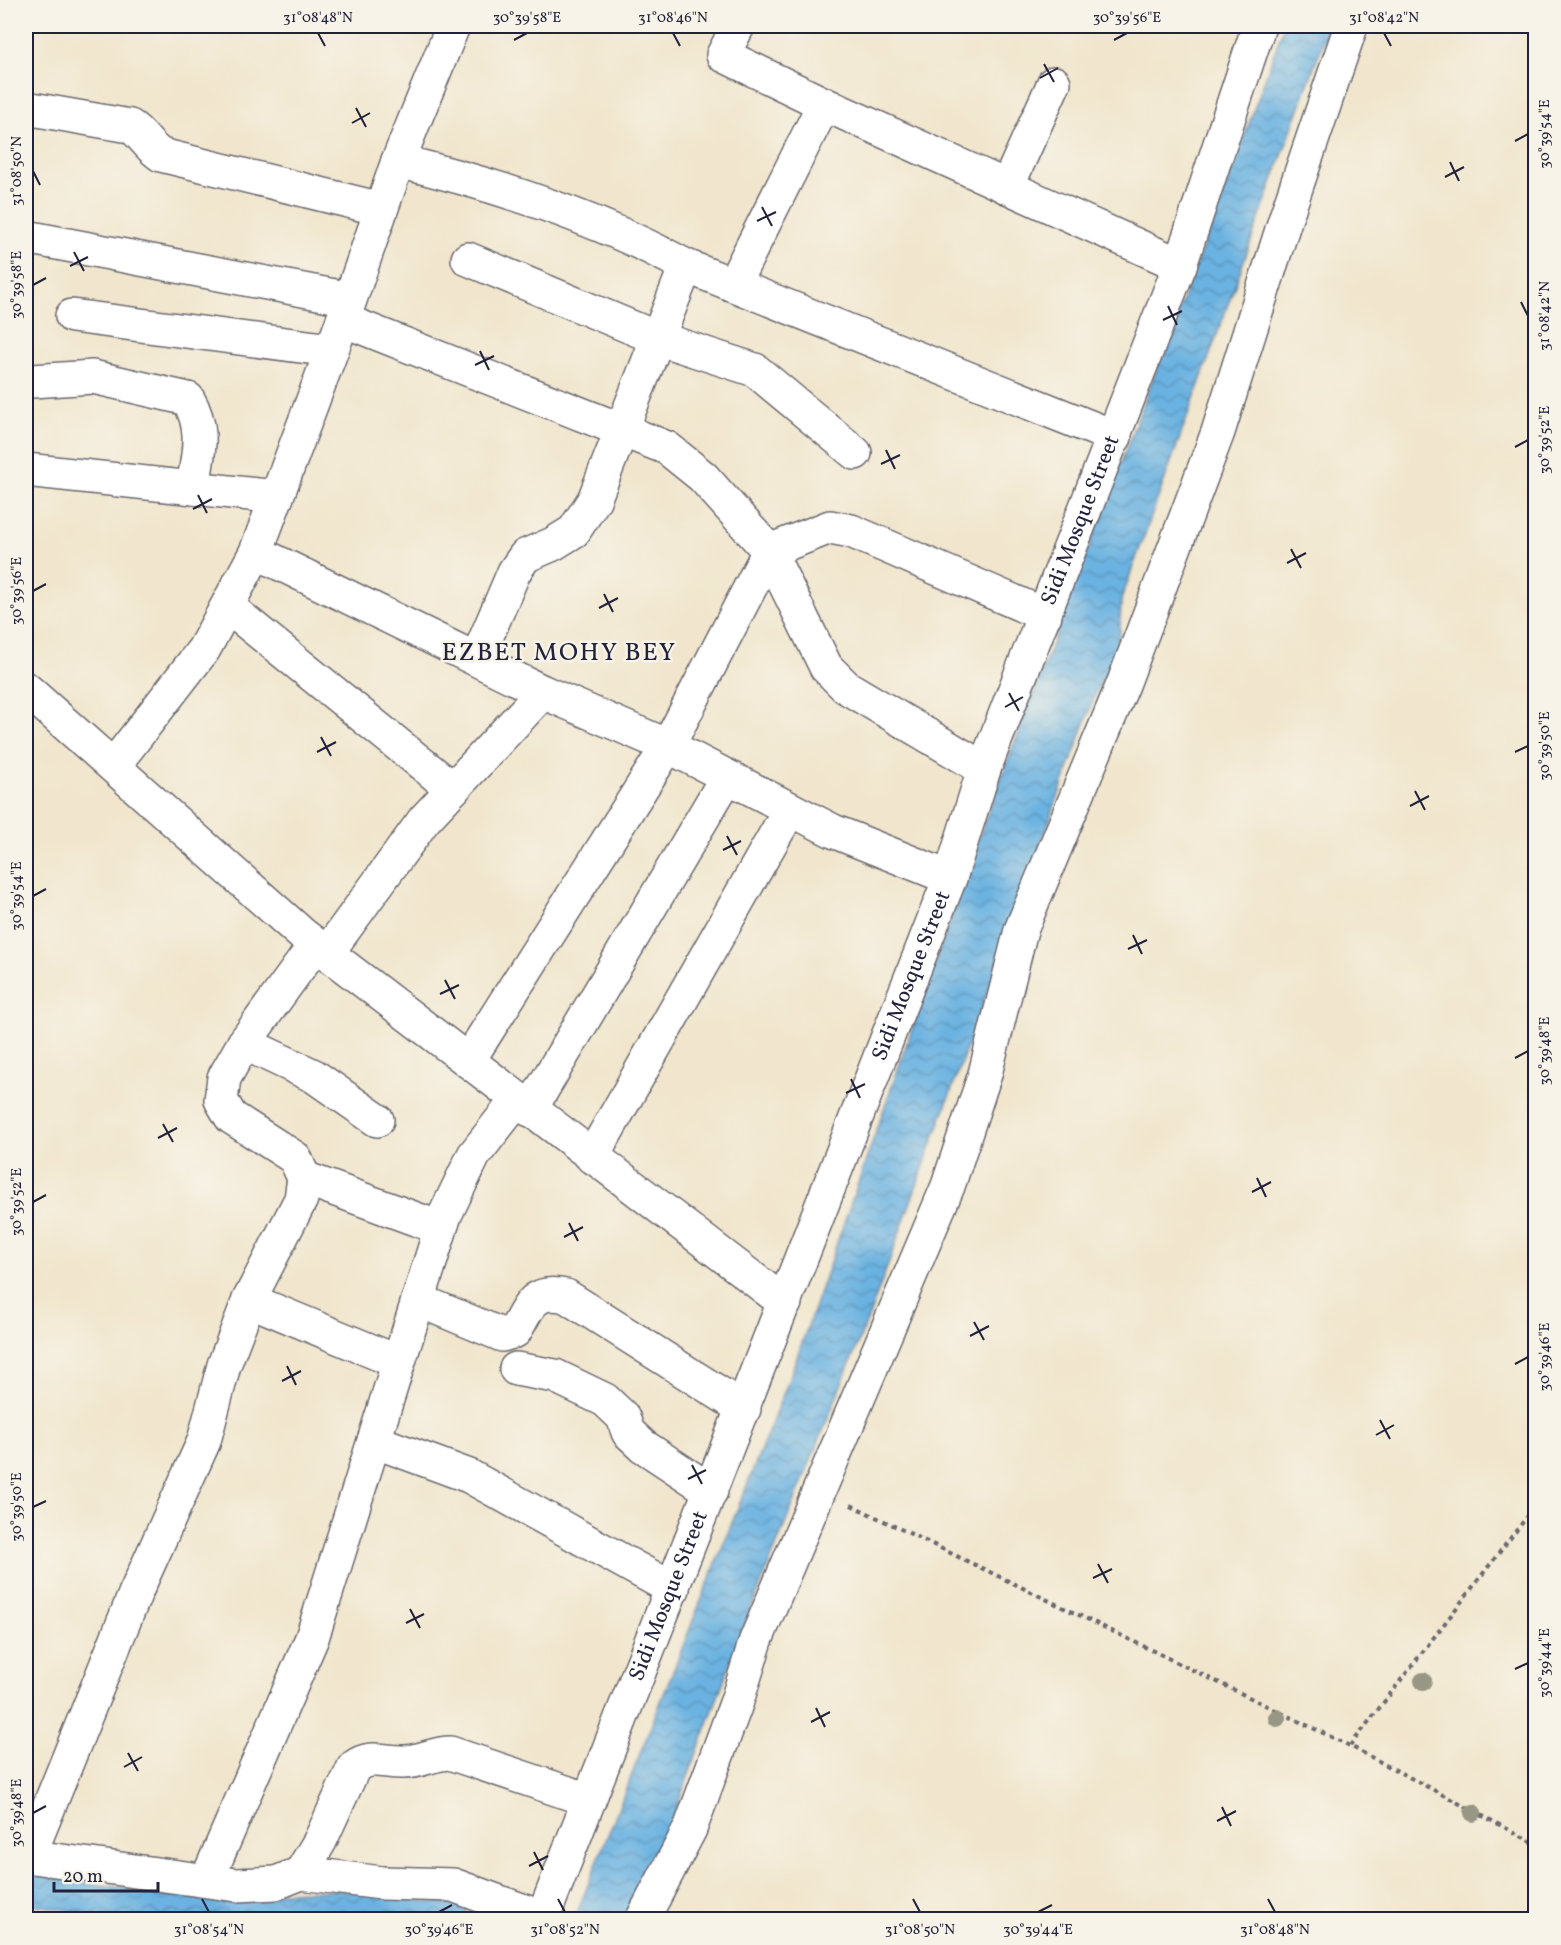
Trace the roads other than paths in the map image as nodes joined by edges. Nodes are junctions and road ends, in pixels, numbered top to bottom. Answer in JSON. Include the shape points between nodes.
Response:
{"nodes":[{"id":1,"x":453,"y":26,"type":"edge"},
{"id":2,"x":738,"y":26,"type":"edge"},
{"id":3,"x":1259,"y":26,"type":"edge"},
{"id":4,"x":1352,"y":26,"type":"edge"},
{"id":5,"x":1054,"y":83,"type":"dead end"},
{"id":6,"x":824,"y":104,"type":"junction"},
{"id":7,"x":26,"y":108,"type":"edge"},
{"id":8,"x":398,"y":161,"type":"junction"},
{"id":9,"x":1007,"y":187,"type":"junction"},
{"id":10,"x":381,"y":209,"type":"junction"},
{"id":11,"x":26,"y":237,"type":"edge"},
{"id":12,"x":468,"y":259,"type":"dead end"},
{"id":13,"x":1180,"y":265,"type":"junction"},
{"id":14,"x":686,"y":266,"type":"junction"},
{"id":15,"x":733,"y":285,"type":"junction"},
{"id":16,"x":346,"y":309,"type":"junction"},
{"id":17,"x":72,"y":316,"type":"dead end"},
{"id":18,"x":657,"y":338,"type":"junction"},
{"id":19,"x":331,"y":350,"type":"junction"},
{"id":20,"x":32,"y":381,"type":"dead end"},
{"id":21,"x":620,"y":430,"type":"junction"},
{"id":22,"x":1115,"y":437,"type":"junction"},
{"id":23,"x":855,"y":453,"type":"dead end"},
{"id":24,"x":26,"y":470,"type":"edge"},
{"id":25,"x":193,"y":488,"type":"junction"},
{"id":26,"x":276,"y":497,"type":"junction"},
{"id":27,"x":769,"y":551,"type":"junction"},
{"id":28,"x":256,"y":552,"type":"junction"},
{"id":29,"x":228,"y":607,"type":"junction"},
{"id":30,"x":1045,"y":615,"type":"junction"},
{"id":31,"x":477,"y":660,"type":"junction"},
{"id":32,"x":26,"y":689,"type":"edge"},
{"id":33,"x":543,"y":692,"type":"junction"},
{"id":34,"x":668,"y":746,"type":"junction"},
{"id":35,"x":114,"y":765,"type":"junction"},
{"id":36,"x":984,"y":769,"type":"junction"},
{"id":37,"x":727,"y":777,"type":"junction"},
{"id":38,"x":453,"y":789,"type":"junction"},
{"id":39,"x":790,"y":809,"type":"junction"},
{"id":40,"x":950,"y":878,"type":"junction"},
{"id":41,"x":321,"y":949,"type":"junction"},
{"id":42,"x":244,"y":1043,"type":"junction"},
{"id":43,"x":468,"y":1060,"type":"junction"},
{"id":44,"x":524,"y":1105,"type":"junction"},
{"id":45,"x":377,"y":1120,"type":"dead end"},
{"id":46,"x":592,"y":1157,"type":"junction"},
{"id":47,"x":304,"y":1178,"type":"junction"},
{"id":48,"x":440,"y":1228,"type":"junction"},
{"id":49,"x":249,"y":1300,"type":"junction"},
{"id":50,"x":418,"y":1300,"type":"junction"},
{"id":51,"x":785,"y":1303,"type":"junction"},
{"id":52,"x":398,"y":1362,"type":"junction"},
{"id":53,"x":516,"y":1369,"type":"dead end"},
{"id":54,"x":744,"y":1409,"type":"junction"},
{"id":55,"x":374,"y":1441,"type":"junction"},
{"id":56,"x":711,"y":1491,"type":"junction"},
{"id":57,"x":673,"y":1589,"type":"junction"},
{"id":58,"x":590,"y":1800,"type":"junction"},
{"id":59,"x":27,"y":1856,"type":"edge"},
{"id":60,"x":301,"y":1873,"type":"junction"},
{"id":61,"x":207,"y":1880,"type":"junction"},
{"id":62,"x":542,"y":1919,"type":"edge"},
{"id":63,"x":642,"y":1920,"type":"edge"}],
"edges":[{"from":1,"to":8,"type":"street"},
{"from":2,"to":6,"type":"street","via":[[723,55]]},
{"from":3,"to":13,"type":"street","name":"Sidi Mosque Street"},
{"from":4,"to":63,"type":"street","via":[[1218,432],[1124,682],[1021,930],[986,1074],[948,1186],[756,1640],[690,1829]]},
{"from":5,"to":9,"type":"street"},
{"from":6,"to":9,"type":"street"},
{"from":6,"to":15,"type":"street"},
{"from":7,"to":10,"type":"street","via":[[130,126],[161,155]]},
{"from":8,"to":10,"type":"street"},
{"from":8,"to":14,"type":"street","via":[[534,201],[638,240]]},
{"from":9,"to":13,"type":"street"},
{"from":10,"to":16,"type":"street"},
{"from":11,"to":16,"type":"street"},
{"from":12,"to":18,"type":"street"},
{"from":13,"to":22,"type":"street","name":"Sidi Mosque Street"},
{"from":14,"to":15,"type":"street"},
{"from":14,"to":18,"type":"street"},
{"from":15,"to":22,"type":"street"},
{"from":16,"to":19,"type":"street"},
{"from":16,"to":21,"type":"street"},
{"from":17,"to":19,"type":"street"},
{"from":18,"to":21,"type":"street"},
{"from":18,"to":23,"type":"street","via":[[754,369]]},
{"from":19,"to":26,"type":"street"},
{"from":20,"to":25,"type":"street","via":[[93,377],[188,399],[199,417]]},
{"from":21,"to":27,"type":"street","via":[[667,448],[684,460]]},
{"from":21,"to":31,"type":"street","via":[[594,500],[574,531],[525,556],[514,572]]},
{"from":22,"to":30,"type":"street","name":"Sidi Mosque Street"},
{"from":24,"to":25,"type":"street"},
{"from":25,"to":26,"type":"street"},
{"from":26,"to":28,"type":"street"},
{"from":27,"to":30,"type":"street","via":[[830,527],[852,531]]},
{"from":27,"to":34,"type":"street"},
{"from":27,"to":36,"type":"street","via":[[826,667],[846,687]]},
{"from":28,"to":29,"type":"street"},
{"from":28,"to":31,"type":"street"},
{"from":29,"to":35,"type":"street","via":[[204,649]]},
{"from":29,"to":38,"type":"street"},
{"from":30,"to":36,"type":"street","name":"Sidi Mosque Street"},
{"from":31,"to":33,"type":"street"},
{"from":32,"to":35,"type":"street"},
{"from":33,"to":34,"type":"street"},
{"from":33,"to":38,"type":"street"},
{"from":34,"to":37,"type":"street"},
{"from":34,"to":43,"type":"street"},
{"from":35,"to":41,"type":"street"},
{"from":36,"to":40,"type":"street","name":"Sidi Mosque Street"},
{"from":37,"to":39,"type":"street"},
{"from":37,"to":44,"type":"street"},
{"from":38,"to":41,"type":"street"},
{"from":39,"to":40,"type":"street","via":[[833,831]]},
{"from":39,"to":46,"type":"street"},
{"from":40,"to":51,"type":"street","name":"Sidi Mosque Street"},
{"from":41,"to":42,"type":"street"},
{"from":41,"to":43,"type":"street"},
{"from":42,"to":45,"type":"street","via":[[314,1076]]},
{"from":42,"to":47,"type":"street","via":[[224,1078],[221,1100],[231,1118],[295,1158]]},
{"from":43,"to":44,"type":"street"},
{"from":44,"to":46,"type":"street"},
{"from":44,"to":48,"type":"street","via":[[474,1155]]},
{"from":46,"to":51,"type":"street"},
{"from":47,"to":48,"type":"street"},
{"from":47,"to":49,"type":"street","via":[[301,1199]]},
{"from":48,"to":50,"type":"street"},
{"from":49,"to":52,"type":"street"},
{"from":49,"to":59,"type":"street","via":[[224,1365],[204,1442],[135,1594]]},
{"from":50,"to":52,"type":"street"},
{"from":50,"to":54,"type":"street","via":[[502,1335],[516,1331],[537,1296],[548,1292],[566,1296]]},
{"from":51,"to":54,"type":"street","name":"Sidi Mosque Street"},
{"from":52,"to":55,"type":"street"},
{"from":53,"to":56,"type":"street","via":[[555,1376],[605,1400],[623,1417],[628,1432],[643,1446]]},
{"from":54,"to":56,"type":"street","name":"Sidi Mosque Street"},
{"from":55,"to":57,"type":"street","via":[[469,1476]]},
{"from":55,"to":61,"type":"street","via":[[312,1638]]},
{"from":56,"to":57,"type":"street","name":"Sidi Mosque Street"},
{"from":57,"to":58,"type":"street","name":"Sidi Mosque Street"},
{"from":58,"to":60,"type":"street","via":[[450,1753],[405,1762],[374,1758],[362,1761],[354,1767]]},
{"from":58,"to":62,"type":"street","name":"Sidi Mosque Street"},
{"from":59,"to":61,"type":"street"},
{"from":60,"to":61,"type":"street","via":[[258,1886]]},
{"from":60,"to":62,"type":"street","via":[[382,1883],[453,1885]]}]}
